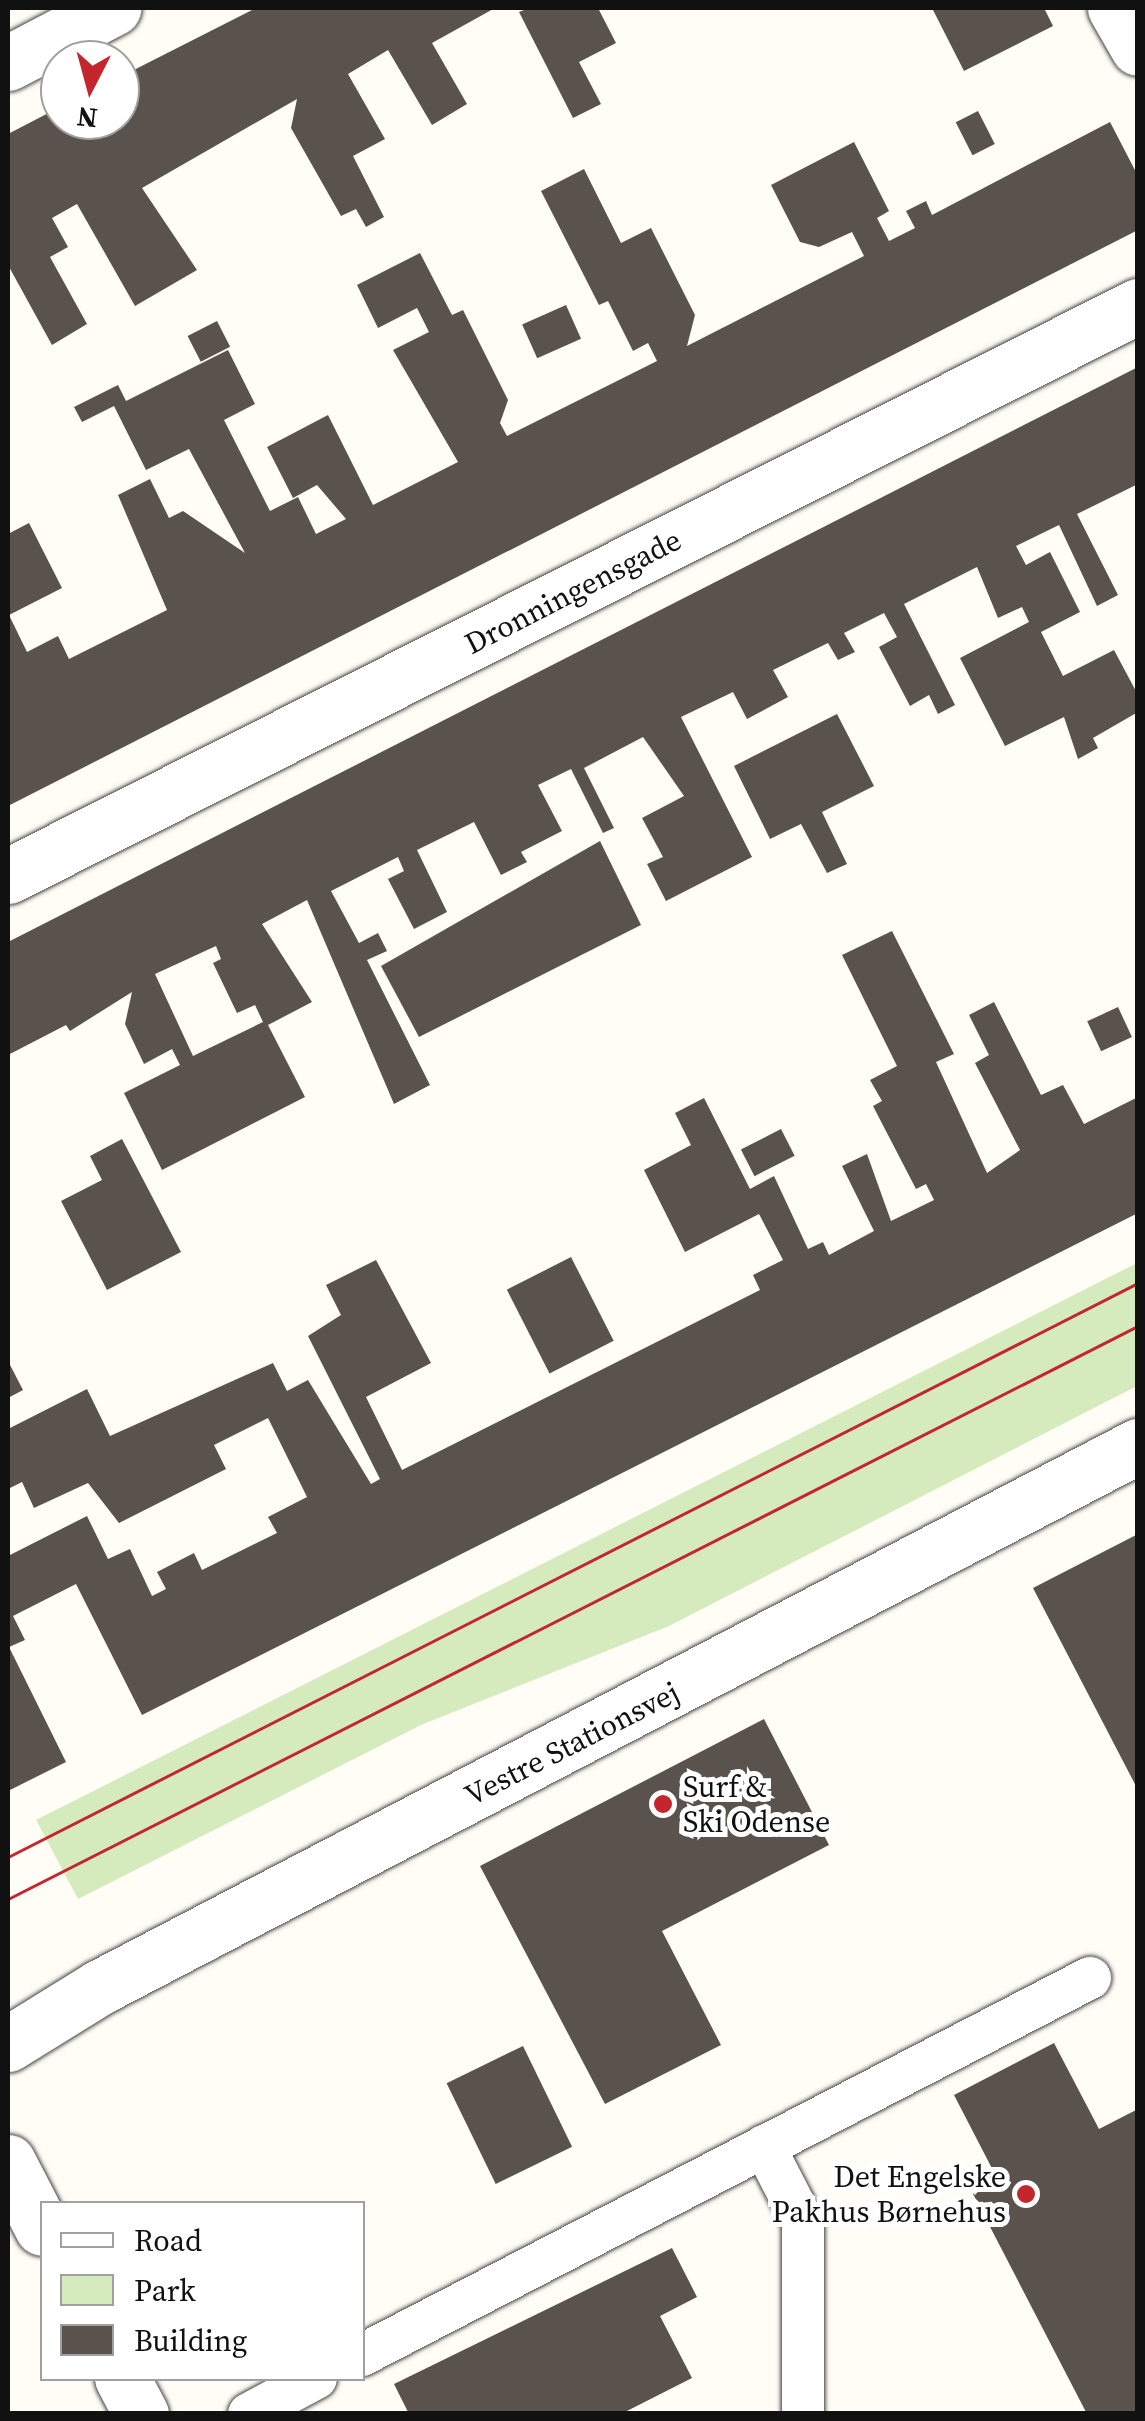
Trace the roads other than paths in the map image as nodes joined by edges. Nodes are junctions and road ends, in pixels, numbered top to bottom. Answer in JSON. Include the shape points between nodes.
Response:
{"nodes":[{"id":1,"x":113,"y":8,"type":"edge"},
{"id":2,"x":1115,"y":8,"type":"edge"},
{"id":3,"x":1138,"y":48,"type":"edge"},
{"id":4,"x":8,"y":62,"type":"edge"},
{"id":5,"x":1138,"y":306,"type":"edge"},
{"id":6,"x":8,"y":876,"type":"edge"},
{"id":7,"x":1138,"y":1446,"type":"edge"},
{"id":8,"x":1090,"y":1978,"type":"dead end"},
{"id":9,"x":8,"y":2044,"type":"edge"},
{"id":10,"x":764,"y":2146,"type":"junction"},
{"id":11,"x":8,"y":2162,"type":"edge"},
{"id":12,"x":40,"y":2224,"type":"edge"},
{"id":13,"x":365,"y":2352,"type":"edge"},
{"id":14,"x":124,"y":2381,"type":"edge"},
{"id":15,"x":310,"y":2381,"type":"edge"},
{"id":16,"x":141,"y":2414,"type":"edge"},
{"id":17,"x":249,"y":2414,"type":"edge"},
{"id":18,"x":803,"y":2414,"type":"edge"}],
"edges":[{"from":1,"to":4,"type":"street"},
{"from":2,"to":3,"type":"street"},
{"from":5,"to":6,"type":"street","name":"Dronningensgade"},
{"from":7,"to":9,"type":"street","name":"Vestre Stationsvej","via":[[100,1987]]},
{"from":8,"to":10,"type":"lane"},
{"from":10,"to":13,"type":"lane"},
{"from":10,"to":18,"type":"lane","via":[[803,2222]]},
{"from":11,"to":12,"type":"street"},
{"from":14,"to":16,"type":"street"},
{"from":15,"to":17,"type":"lane"}]}
